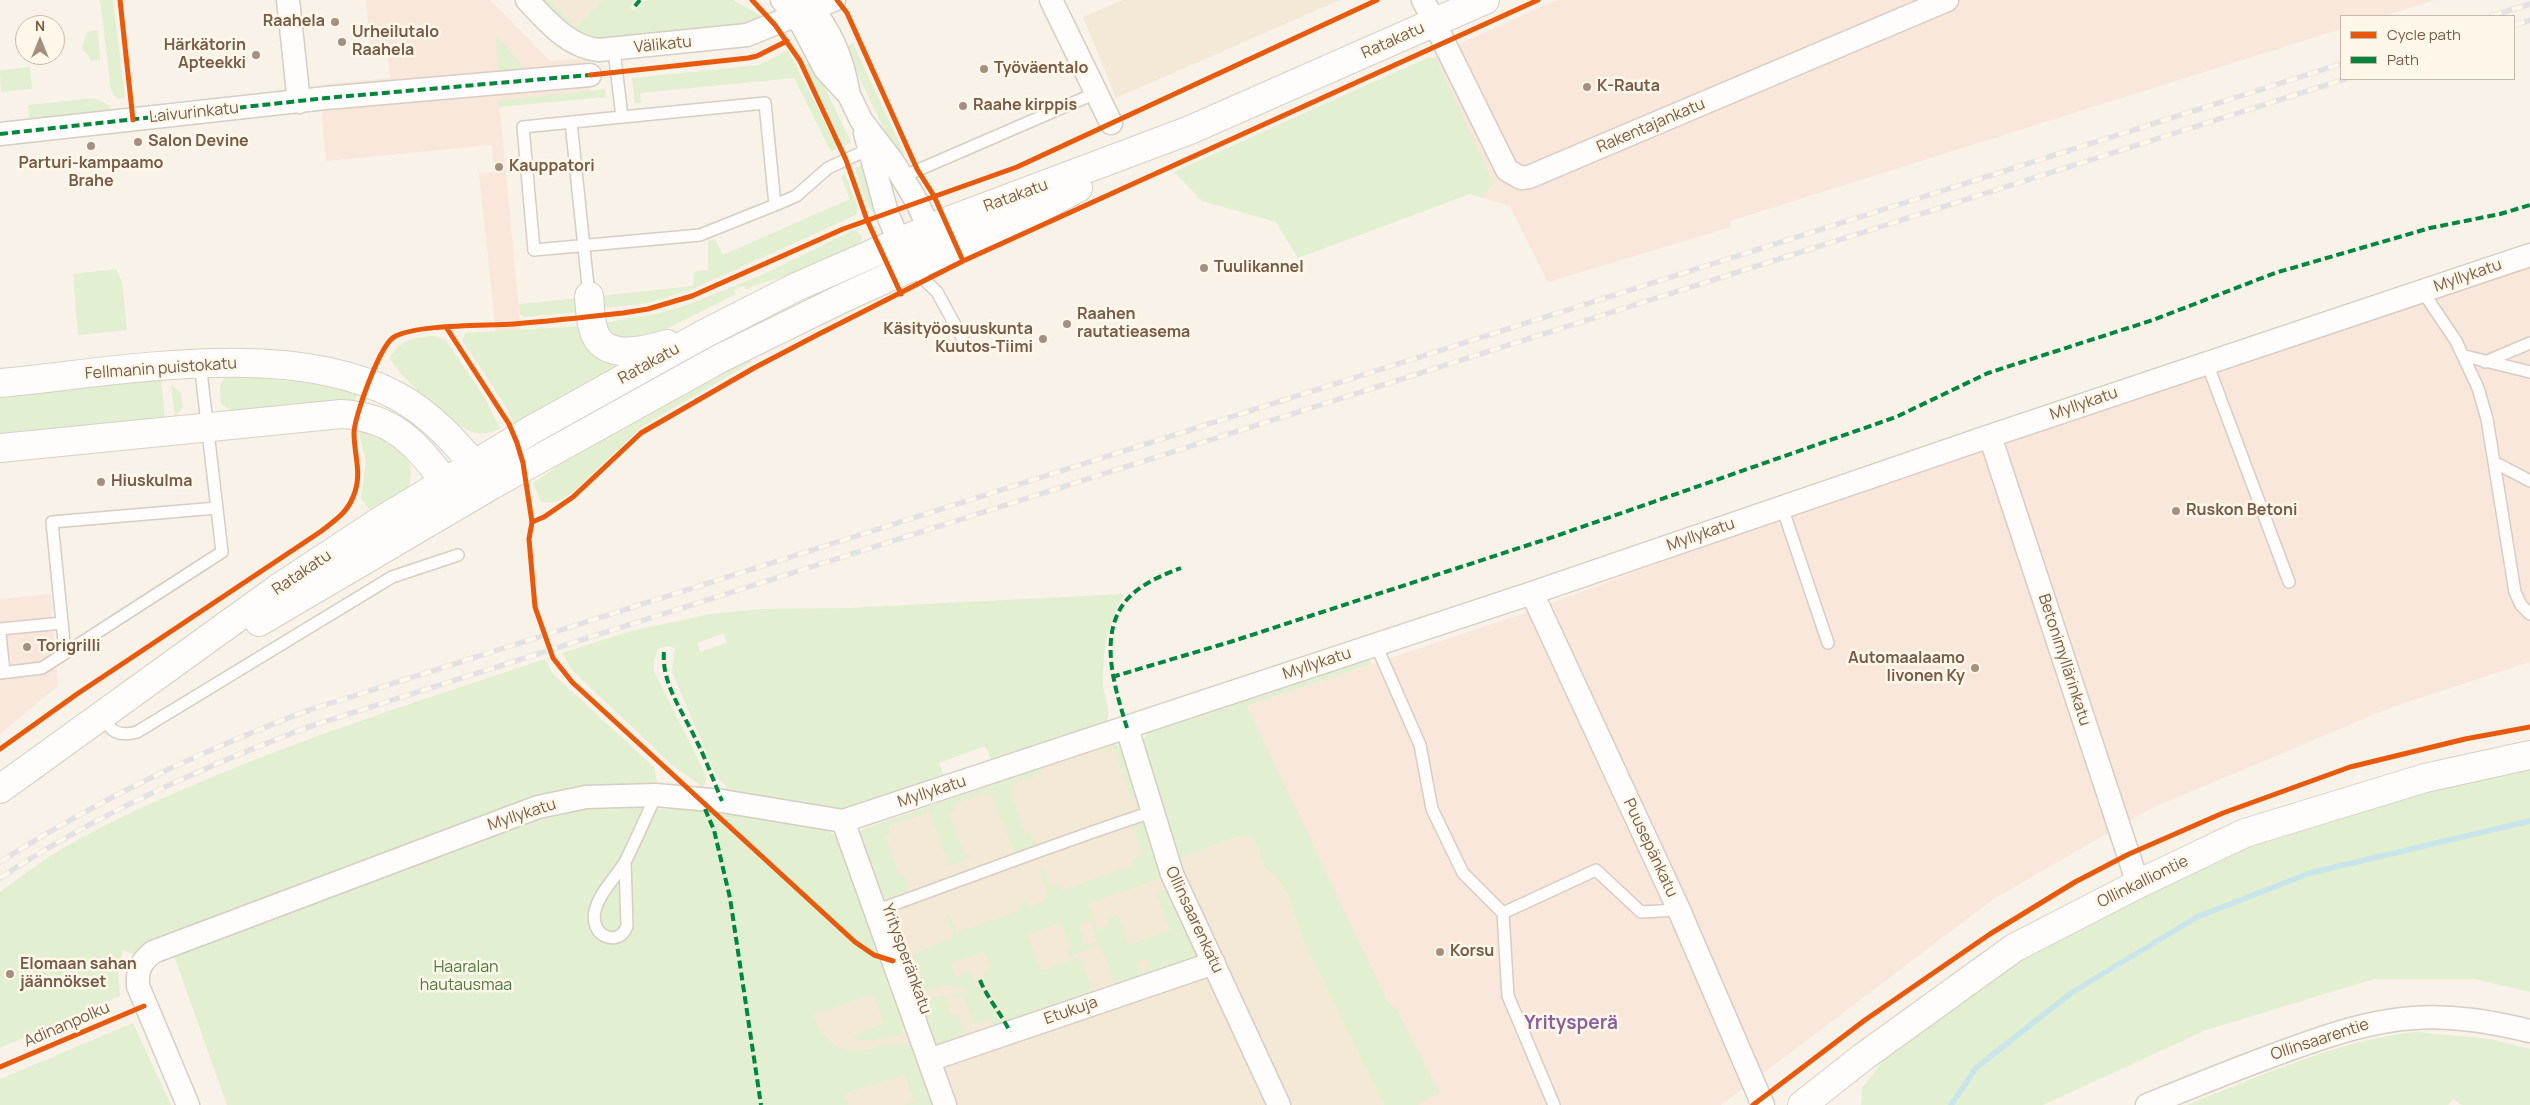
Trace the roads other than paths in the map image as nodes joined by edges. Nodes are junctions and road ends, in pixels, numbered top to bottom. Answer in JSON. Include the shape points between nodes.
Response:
{"nodes":[{"id":1,"x":288,"y":0,"type":"edge"},
{"id":2,"x":527,"y":0,"type":"edge"},
{"id":3,"x":834,"y":0,"type":"edge"},
{"id":4,"x":1051,"y":0,"type":"edge"},
{"id":5,"x":1485,"y":0,"type":"edge"},
{"id":6,"x":1946,"y":0,"type":"edge"},
{"id":7,"x":798,"y":6,"type":"edge"},
{"id":8,"x":1429,"y":11,"type":"edge"},
{"id":9,"x":614,"y":50,"type":"junction"},
{"id":10,"x":590,"y":75,"type":"dead end"},
{"id":11,"x":1096,"y":93,"type":"junction"},
{"id":12,"x":299,"y":102,"type":"junction"},
{"id":13,"x":622,"y":116,"type":"junction"},
{"id":14,"x":862,"y":120,"type":"junction"},
{"id":15,"x":570,"y":122,"type":"junction"},
{"id":16,"x":1111,"y":123,"type":"dead end"},
{"id":17,"x":1190,"y":130,"type":"junction"},
{"id":18,"x":0,"y":134,"type":"edge"},
{"id":19,"x":869,"y":149,"type":"junction"},
{"id":20,"x":902,"y":177,"type":"junction"},
{"id":21,"x":774,"y":206,"type":"junction"},
{"id":22,"x":929,"y":230,"type":"junction"},
{"id":23,"x":899,"y":242,"type":"junction"},
{"id":24,"x":584,"y":246,"type":"junction"},
{"id":25,"x":940,"y":254,"type":"junction"},
{"id":26,"x":2530,"y":255,"type":"edge"},
{"id":27,"x":911,"y":268,"type":"junction"},
{"id":28,"x":2423,"y":292,"type":"junction"},
{"id":29,"x":589,"y":296,"type":"joint"},
{"id":30,"x":727,"y":322,"type":"junction"},
{"id":31,"x":965,"y":343,"type":"dead end"},
{"id":32,"x":2530,"y":343,"type":"edge"},
{"id":33,"x":2465,"y":356,"type":"junction"},
{"id":34,"x":2485,"y":362,"type":"junction"},
{"id":35,"x":200,"y":363,"type":"junction"},
{"id":36,"x":2207,"y":363,"type":"junction"},
{"id":37,"x":2530,"y":372,"type":"edge"},
{"id":38,"x":0,"y":383,"type":"edge"},
{"id":39,"x":208,"y":427,"type":"junction"},
{"id":40,"x":1990,"y":436,"type":"junction"},
{"id":41,"x":0,"y":448,"type":"edge"},
{"id":42,"x":2494,"y":462,"type":"junction"},
{"id":43,"x":474,"y":465,"type":"junction"},
{"id":44,"x":2530,"y":481,"type":"edge"},
{"id":45,"x":446,"y":482,"type":"junction"},
{"id":46,"x":492,"y":485,"type":"junction"},
{"id":47,"x":463,"y":503,"type":"junction"},
{"id":48,"x":217,"y":508,"type":"junction"},
{"id":49,"x":1782,"y":508,"type":"junction"},
{"id":50,"x":458,"y":555,"type":"dead end"},
{"id":51,"x":2289,"y":582,"type":"dead end"},
{"id":52,"x":1532,"y":593,"type":"junction"},
{"id":53,"x":2530,"y":614,"type":"edge"},
{"id":54,"x":62,"y":623,"type":"junction"},
{"id":55,"x":0,"y":629,"type":"edge"},
{"id":56,"x":0,"y":634,"type":"edge"},
{"id":57,"x":1828,"y":643,"type":"dead end"},
{"id":58,"x":1376,"y":645,"type":"junction"},
{"id":59,"x":65,"y":652,"type":"junction"},
{"id":60,"x":2,"y":673,"type":"edge"},
{"id":61,"x":151,"y":682,"type":"junction"},
{"id":62,"x":102,"y":715,"type":"junction"},
{"id":63,"x":1127,"y":728,"type":"junction"},
{"id":64,"x":2530,"y":756,"type":"edge"},
{"id":65,"x":0,"y":789,"type":"edge"},
{"id":66,"x":656,"y":795,"type":"junction"},
{"id":67,"x":1152,"y":812,"type":"junction"},
{"id":68,"x":843,"y":821,"type":"junction"},
{"id":69,"x":624,"y":862,"type":"junction"},
{"id":70,"x":2138,"y":884,"type":"junction"},
{"id":71,"x":1679,"y":910,"type":"junction"},
{"id":72,"x":875,"y":911,"type":"junction"},
{"id":73,"x":1503,"y":913,"type":"junction"},
{"id":74,"x":1214,"y":963,"type":"junction"},
{"id":75,"x":2530,"y":1031,"type":"edge"},
{"id":76,"x":928,"y":1060,"type":"junction"},
{"id":77,"x":188,"y":1105,"type":"edge"},
{"id":78,"x":945,"y":1105,"type":"edge"},
{"id":79,"x":1279,"y":1105,"type":"edge"},
{"id":80,"x":1554,"y":1105,"type":"edge"},
{"id":81,"x":1763,"y":1105,"type":"edge"},
{"id":82,"x":1802,"y":1105,"type":"edge"},
{"id":83,"x":2147,"y":1105,"type":"edge"}],
"edges":[{"from":1,"to":12,"type":"street"},
{"from":2,"to":9,"type":"street","name":"Välikatu","via":[[564,36],[578,45],[593,50]]},
{"from":3,"to":7,"type":"street","name":"Välikatu"},
{"from":4,"to":11,"type":"street"},
{"from":5,"to":8,"type":"main road","name":"Ratakatu"},
{"from":6,"to":8,"type":"street","name":"Rakentajankatu","via":[[1525,178],[1507,170]]},
{"from":7,"to":9,"type":"street","name":"Välikatu","via":[[760,31]]},
{"from":7,"to":14,"type":"street","via":[[825,69],[849,95]]},
{"from":8,"to":17,"type":"main road","name":"Ratakatu"},
{"from":9,"to":13,"type":"lane"},
{"from":10,"to":12,"type":"street","name":"Laivurinkatu"},
{"from":11,"to":16,"type":"street"},
{"from":11,"to":20,"type":"lane"},
{"from":12,"to":18,"type":"street","name":"Laivurinkatu"},
{"from":13,"to":15,"type":"lane"},
{"from":13,"to":21,"type":"lane","via":[[765,103]]},
{"from":14,"to":19,"type":"street"},
{"from":14,"to":20,"type":"street"},
{"from":15,"to":24,"type":"lane"},
{"from":15,"to":24,"type":"lane","via":[[523,127],[534,250]]},
{"from":17,"to":22,"type":"main road","name":"Ratakatu"},
{"from":17,"to":25,"type":"main road","name":"Ratakatu","via":[[1026,215]]},
{"from":19,"to":21,"type":"lane","via":[[828,168],[796,196]]},
{"from":19,"to":23,"type":"street","via":[[886,213]]},
{"from":20,"to":22,"type":"street"},
{"from":21,"to":24,"type":"lane","via":[[700,235]]},
{"from":22,"to":23,"type":"main road","name":"Ratakatu"},
{"from":22,"to":25,"type":"street"},
{"from":23,"to":27,"type":"street"},
{"from":23,"to":30,"type":"main road","name":"Ratakatu","via":[[796,287]]},
{"from":24,"to":29,"type":"lane"},
{"from":25,"to":27,"type":"main road","name":"Ratakatu"},
{"from":26,"to":28,"type":"street","name":"Myllykatu"},
{"from":27,"to":31,"type":"lane","via":[[937,292]]},
{"from":27,"to":46,"type":"main road","name":"Ratakatu","via":[[719,359]]},
{"from":28,"to":33,"type":"lane"},
{"from":28,"to":36,"type":"street","name":"Myllykatu"},
{"from":29,"to":30,"type":"main road","via":[[593,329],[598,340],[622,352],[640,353]]},
{"from":30,"to":43,"type":"main road","name":"Ratakatu"},
{"from":32,"to":34,"type":"lane"},
{"from":33,"to":34,"type":"lane"},
{"from":33,"to":42,"type":"lane","via":[[2487,418]]},
{"from":34,"to":37,"type":"lane"},
{"from":35,"to":38,"type":"main road","name":"Fellmanin puistokatu"},
{"from":35,"to":39,"type":"lane"},
{"from":35,"to":43,"type":"main road","name":"Fellmanin puistokatu","via":[[276,364],[369,382],[399,396],[427,417]]},
{"from":36,"to":40,"type":"street","name":"Myllykatu"},
{"from":36,"to":51,"type":"lane"},
{"from":39,"to":41,"type":"main road"},
{"from":39,"to":45,"type":"main road","via":[[342,414],[367,417],[398,431]]},
{"from":39,"to":48,"type":"lane"},
{"from":40,"to":49,"type":"street","name":"Myllykatu"},
{"from":40,"to":70,"type":"street","name":"Betonimyllärinkatu"},
{"from":42,"to":44,"type":"lane"},
{"from":42,"to":53,"type":"lane","via":[[2514,592]]},
{"from":43,"to":45,"type":"main road","name":"Ratakatu"},
{"from":43,"to":46,"type":"main road","name":"Fellmanin puistokatu"},
{"from":45,"to":47,"type":"main road"},
{"from":45,"to":61,"type":"main road","name":"Ratakatu","via":[[277,589]]},
{"from":46,"to":47,"type":"main road","name":"Ratakatu"},
{"from":47,"to":61,"type":"main road","name":"Ratakatu"},
{"from":48,"to":54,"type":"lane","via":[[52,522]]},
{"from":48,"to":59,"type":"lane","via":[[222,552]]},
{"from":49,"to":52,"type":"street","name":"Myllykatu"},
{"from":49,"to":57,"type":"lane"},
{"from":50,"to":62,"type":"lane","via":[[392,578],[137,732],[116,734]]},
{"from":52,"to":58,"type":"street","name":"Myllykatu"},
{"from":52,"to":71,"type":"street","name":"Puusepänkatu"},
{"from":54,"to":55,"type":"lane"},
{"from":54,"to":59,"type":"lane"},
{"from":56,"to":60,"type":"lane"},
{"from":58,"to":63,"type":"street","name":"Myllykatu"},
{"from":58,"to":73,"type":"lane","via":[[1420,745],[1432,809],[1463,872]]},
{"from":59,"to":60,"type":"lane","via":[[42,668]]},
{"from":61,"to":62,"type":"main road","name":"Ratakatu"},
{"from":62,"to":65,"type":"main road","name":"Ratakatu"},
{"from":63,"to":67,"type":"street","name":"Ollinsaarenkatu"},
{"from":63,"to":68,"type":"street","name":"Myllykatu"},
{"from":64,"to":70,"type":"main road","name":"Ollinkalliontie","via":[[2424,778],[2246,833]]},
{"from":66,"to":68,"type":"street","name":"Myllykatu","via":[[722,801]]},
{"from":66,"to":69,"type":"lane"},
{"from":66,"to":77,"type":"street","name":"Myllykatu","via":[[586,797],[538,807],[152,952],[142,961],[137,972],[138,986]]},
{"from":67,"to":72,"type":"lane","via":[[1054,844]]},
{"from":67,"to":74,"type":"street","name":"Ollinsaarenkatu","via":[[1172,874]]},
{"from":68,"to":72,"type":"street","name":"Yritysperänkatu"},
{"from":69,"to":69,"type":"lane","via":[[595,912],[596,929],[610,938],[618,937],[627,926]]},
{"from":70,"to":82,"type":"main road","name":"Ollinkalliontie","via":[[2014,948]]},
{"from":71,"to":73,"type":"lane","via":[[1641,912],[1596,870]]},
{"from":71,"to":81,"type":"street","name":"Puusepänkatu"},
{"from":72,"to":76,"type":"street","name":"Yritysperänkatu"},
{"from":73,"to":80,"type":"lane","via":[[1508,996]]},
{"from":74,"to":76,"type":"street","name":"Etukuja"},
{"from":74,"to":79,"type":"street","name":"Ollinsaarenkatu"},
{"from":75,"to":83,"type":"street","name":"Ollinsaarentie","via":[[2457,1018],[2377,1022],[2254,1062]]},
{"from":76,"to":78,"type":"street","name":"Yritysperänkatu"}]}
